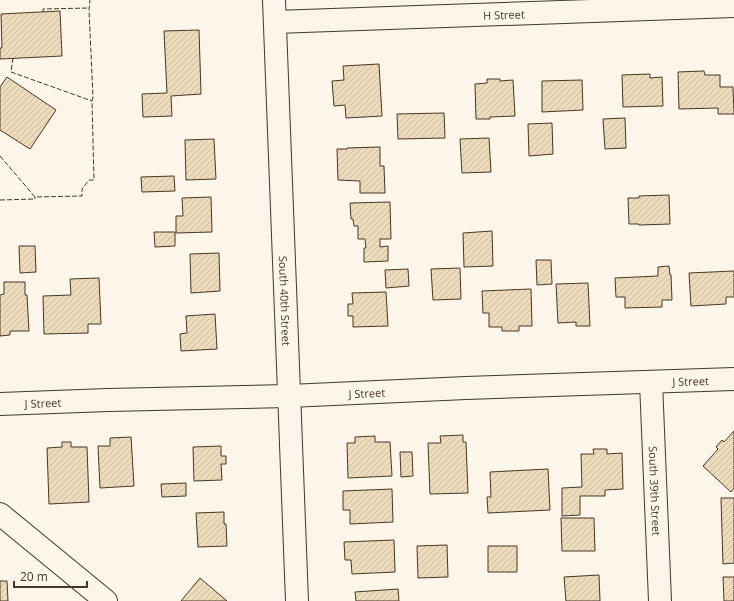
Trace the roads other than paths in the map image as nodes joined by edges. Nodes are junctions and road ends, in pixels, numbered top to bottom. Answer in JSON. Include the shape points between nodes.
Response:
{"nodes":[{"id":1,"x":274,"y":0,"type":"edge"},
{"id":2,"x":734,"y":6,"type":"edge"},
{"id":3,"x":275,"y":22,"type":"junction"},
{"id":4,"x":734,"y":379,"type":"edge"},
{"id":5,"x":651,"y":382,"type":"junction"},
{"id":6,"x":289,"y":396,"type":"junction"},
{"id":7,"x":0,"y":404,"type":"edge"},
{"id":8,"x":0,"y":514,"type":"edge"},
{"id":9,"x":106,"y":601,"type":"edge"},
{"id":10,"x":297,"y":601,"type":"edge"},
{"id":11,"x":660,"y":601,"type":"edge"}],
"edges":[{"from":1,"to":3,"type":"street","name":"South 40th Street"},
{"from":2,"to":3,"type":"street","name":"H Street"},
{"from":3,"to":6,"type":"street","name":"South 40th Street"},
{"from":4,"to":5,"type":"street","name":"J Street"},
{"from":5,"to":6,"type":"street","name":"J Street"},
{"from":5,"to":11,"type":"street","name":"South 39th Street"},
{"from":6,"to":7,"type":"street","name":"J Street"},
{"from":6,"to":10,"type":"street","name":"South 40th Street"},
{"from":8,"to":9,"type":"street"}]}
